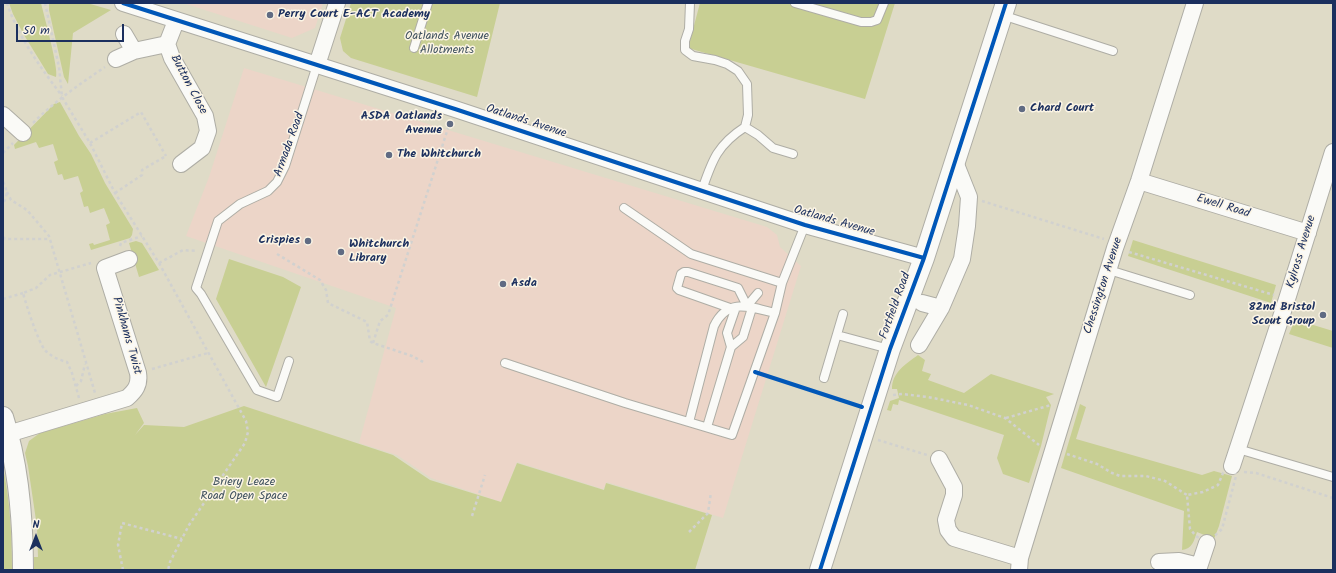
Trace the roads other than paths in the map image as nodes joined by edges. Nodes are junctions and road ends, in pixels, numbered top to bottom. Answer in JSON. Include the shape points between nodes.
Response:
{"nodes":[{"id":1,"x":123,"y":3,"type":"edge"},
{"id":2,"x":337,"y":3,"type":"edge"},
{"id":3,"x":428,"y":3,"type":"edge"},
{"id":4,"x":690,"y":3,"type":"edge"},
{"id":5,"x":795,"y":3,"type":"edge"},
{"id":6,"x":884,"y":3,"type":"edge"},
{"id":7,"x":1195,"y":3,"type":"edge"},
{"id":8,"x":1004,"y":9,"type":"edge"},
{"id":9,"x":176,"y":20,"type":"junction"},
{"id":10,"x":124,"y":34,"type":"dead end"},
{"id":11,"x":167,"y":44,"type":"junction"},
{"id":12,"x":414,"y":48,"type":"dead end"},
{"id":13,"x":134,"y":51,"type":"junction"},
{"id":14,"x":1113,"y":51,"type":"dead end"},
{"id":15,"x":116,"y":59,"type":"road end"},
{"id":16,"x":317,"y":65,"type":"junction"},
{"id":17,"x":3,"y":115,"type":"edge"},
{"id":18,"x":745,"y":127,"type":"junction"},
{"id":19,"x":23,"y":133,"type":"road end"},
{"id":20,"x":1333,"y":152,"type":"edge"},
{"id":21,"x":793,"y":154,"type":"dead end"},
{"id":22,"x":955,"y":162,"type":"junction"},
{"id":23,"x":181,"y":164,"type":"road end"},
{"id":24,"x":1139,"y":181,"type":"junction"},
{"id":25,"x":702,"y":190,"type":"junction"},
{"id":26,"x":624,"y":208,"type":"dead end"},
{"id":27,"x":805,"y":225,"type":"junction"},
{"id":28,"x":1308,"y":233,"type":"junction"},
{"id":29,"x":924,"y":258,"type":"junction"},
{"id":30,"x":128,"y":259,"type":"dead end"},
{"id":31,"x":1109,"y":270,"type":"junction"},
{"id":32,"x":782,"y":283,"type":"junction"},
{"id":33,"x":758,"y":293,"type":"dead end"},
{"id":34,"x":1190,"y":295,"type":"dead end"},
{"id":35,"x":922,"y":303,"type":"dead end"},
{"id":36,"x":749,"y":307,"type":"junction"},
{"id":37,"x":733,"y":308,"type":"junction"},
{"id":38,"x":940,"y":308,"type":"junction"},
{"id":39,"x":775,"y":313,"type":"junction"},
{"id":40,"x":843,"y":314,"type":"dead end"},
{"id":41,"x":837,"y":335,"type":"junction"},
{"id":42,"x":919,"y":345,"type":"dead end"},
{"id":43,"x":730,"y":347,"type":"junction"},
{"id":44,"x":890,"y":349,"type":"junction"},
{"id":45,"x":289,"y":361,"type":"dead end"},
{"id":46,"x":505,"y":363,"type":"dead end"},
{"id":47,"x":824,"y":378,"type":"dead end"},
{"id":48,"x":689,"y":422,"type":"junction"},
{"id":49,"x":6,"y":426,"type":"edge"},
{"id":50,"x":707,"y":427,"type":"junction"},
{"id":51,"x":1238,"y":449,"type":"junction"},
{"id":52,"x":938,"y":459,"type":"road end"},
{"id":53,"x":1234,"y":469,"type":"road end"},
{"id":54,"x":1333,"y":477,"type":"edge"},
{"id":55,"x":1206,"y":543,"type":"road end"},
{"id":56,"x":1159,"y":562,"type":"dead end"},
{"id":57,"x":1019,"y":564,"type":"edge"},
{"id":58,"x":1198,"y":568,"type":"edge"},
{"id":59,"x":23,"y":570,"type":"edge"},
{"id":60,"x":820,"y":570,"type":"edge"}],
"edges":[{"from":1,"to":9,"type":"street","name":"Oatlands Avenue"},
{"from":2,"to":16,"type":"street"},
{"from":3,"to":12,"type":"lane"},
{"from":4,"to":18,"type":"lane","via":[[685,50],[693,56],[727,64],[738,71],[747,84],[748,114]]},
{"from":5,"to":6,"type":"lane","via":[[861,22],[871,22],[877,20]]},
{"from":7,"to":24,"type":"street","name":"Chessington Avenue"},
{"from":8,"to":14,"type":"lane"},
{"from":8,"to":22,"type":"street","name":"Fortfield Road"},
{"from":9,"to":11,"type":"street","name":"Button Close"},
{"from":9,"to":16,"type":"street","name":"Oatlands Avenue"},
{"from":10,"to":13,"type":"street"},
{"from":11,"to":13,"type":"street","name":"Button Close"},
{"from":11,"to":23,"type":"street","name":"Button Close","via":[[172,58],[205,116],[208,131],[202,148]]},
{"from":13,"to":15,"type":"street","name":"Button Close"},
{"from":16,"to":25,"type":"street","name":"Oatlands Avenue"},
{"from":16,"to":45,"type":"lane","name":"Armada Road","via":[[285,166],[277,182],[268,191],[240,204],[218,221],[196,288],[202,294],[257,390],[277,397]]},
{"from":17,"to":19,"type":"street"},
{"from":18,"to":21,"type":"lane","via":[[774,148]]},
{"from":18,"to":25,"type":"lane","via":[[720,148]]},
{"from":20,"to":28,"type":"street","name":"Kylross Avenue"},
{"from":22,"to":29,"type":"street","name":"Fortfield Road"},
{"from":22,"to":38,"type":"street","via":[[969,197],[967,226],[962,259]]},
{"from":24,"to":28,"type":"street","name":"Ewell Road"},
{"from":24,"to":31,"type":"street","name":"Chessington Avenue"},
{"from":25,"to":27,"type":"street","name":"Oatlands Avenue"},
{"from":26,"to":32,"type":"lane","via":[[691,254]]},
{"from":27,"to":29,"type":"street","name":"Oatlands Avenue"},
{"from":27,"to":32,"type":"lane"},
{"from":28,"to":51,"type":"street","name":"Kylross Avenue"},
{"from":29,"to":44,"type":"street","name":"Fortfield Road"},
{"from":30,"to":49,"type":"street","name":"Pinkhams Twist","via":[[106,268],[138,373],[136,390],[127,398],[91,408]]},
{"from":31,"to":34,"type":"lane"},
{"from":31,"to":57,"type":"street","name":"Chessington Avenue"},
{"from":32,"to":39,"type":"lane"},
{"from":33,"to":36,"type":"lane"},
{"from":35,"to":38,"type":"street","name":"Fortfield Road"},
{"from":36,"to":37,"type":"lane"},
{"from":36,"to":37,"type":"lane","via":[[738,288],[688,272],[681,274],[677,288],[679,290]]},
{"from":36,"to":39,"type":"lane"},
{"from":36,"to":43,"type":"lane","via":[[743,337]]},
{"from":37,"to":43,"type":"lane","via":[[727,333]]},
{"from":37,"to":48,"type":"lane","via":[[718,318],[714,326]]},
{"from":38,"to":42,"type":"street"},
{"from":39,"to":50,"type":"lane","via":[[732,435]]},
{"from":40,"to":41,"type":"lane"},
{"from":41,"to":44,"type":"lane"},
{"from":41,"to":47,"type":"lane"},
{"from":43,"to":50,"type":"lane"},
{"from":44,"to":60,"type":"street","name":"Fortfield Road"},
{"from":46,"to":48,"type":"lane"},
{"from":48,"to":50,"type":"lane"},
{"from":49,"to":59,"type":"street","via":[[18,490]]},
{"from":51,"to":53,"type":"street","name":"Kylross Avenue"},
{"from":51,"to":54,"type":"lane"},
{"from":52,"to":57,"type":"street","via":[[954,487],[946,520],[948,530],[954,538]]},
{"from":55,"to":58,"type":"street"},
{"from":56,"to":58,"type":"street","via":[[1179,561]]}]}
